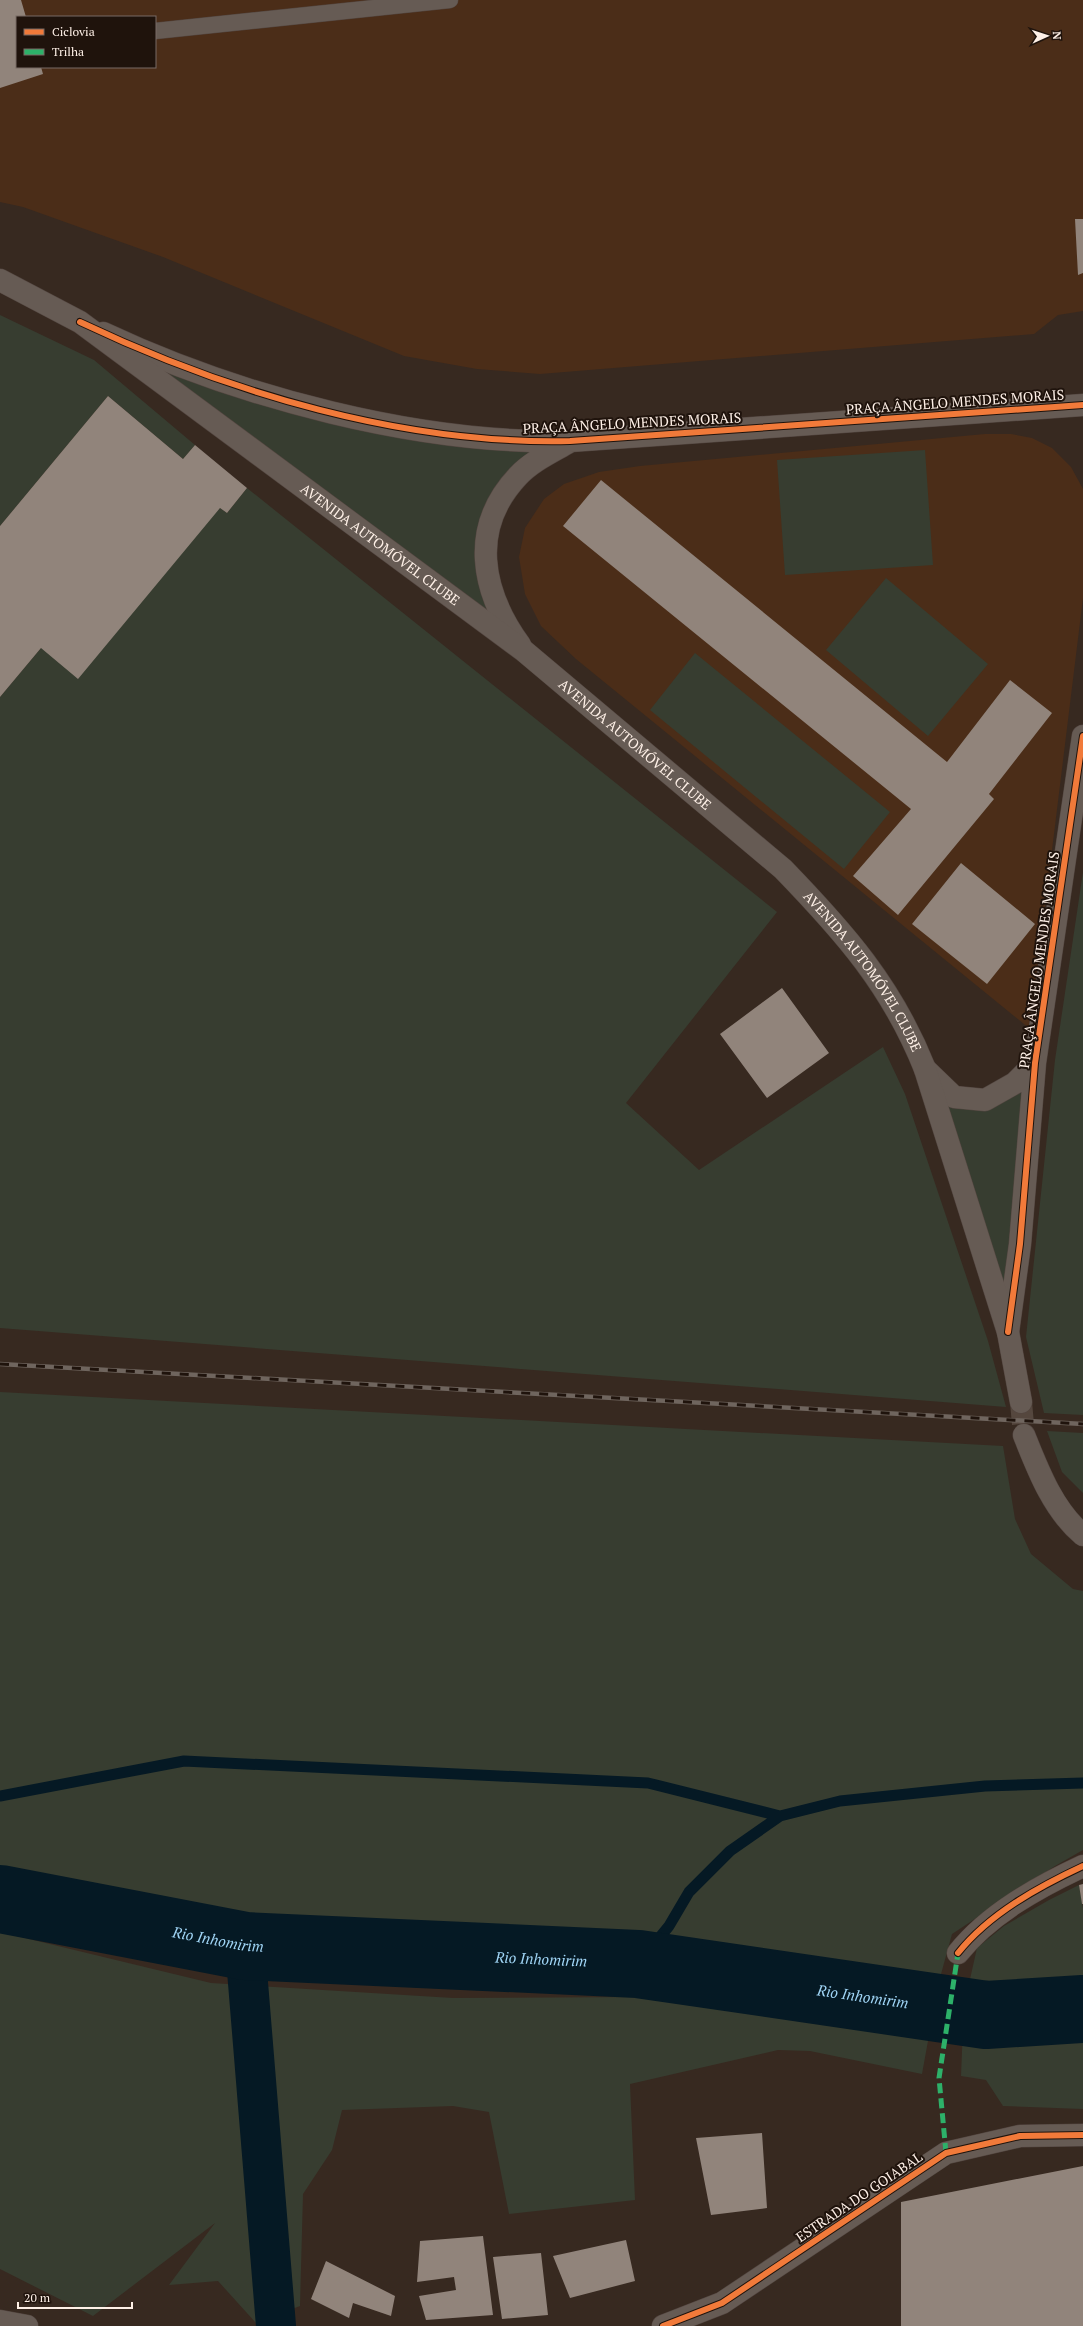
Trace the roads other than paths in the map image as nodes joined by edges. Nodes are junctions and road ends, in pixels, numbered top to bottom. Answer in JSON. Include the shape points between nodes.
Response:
{"nodes":[{"id":1,"x":450,"y":0,"type":"edge"},
{"id":2,"x":156,"y":31,"type":"edge"},
{"id":3,"x":0,"y":280,"type":"edge"},
{"id":4,"x":80,"y":322,"type":"junction"},
{"id":5,"x":1083,"y":405,"type":"edge"},
{"id":6,"x":570,"y":441,"type":"junction"},
{"id":7,"x":524,"y":651,"type":"junction"},
{"id":8,"x":1083,"y":736,"type":"edge"},
{"id":9,"x":1035,"y":1063,"type":"junction"},
{"id":10,"x":925,"y":1069,"type":"junction"},
{"id":11,"x":1008,"y":1332,"type":"junction"},
{"id":12,"x":1021,"y":1402,"type":"tunnel mouth"},
{"id":13,"x":1024,"y":1435,"type":"tunnel mouth"},
{"id":14,"x":1083,"y":1535,"type":"edge"},
{"id":15,"x":1083,"y":1866,"type":"edge"},
{"id":16,"x":958,"y":1954,"type":"dead end"},
{"id":17,"x":1083,"y":2135,"type":"edge"},
{"id":18,"x":0,"y":2321,"type":"edge"},
{"id":19,"x":27,"y":2326,"type":"edge"},
{"id":20,"x":664,"y":2326,"type":"edge"}],
"edges":[{"from":1,"to":2,"type":"lane"},
{"from":3,"to":4,"type":"street","name":"AVENIDA AUTOMÓVEL CLUBE"},
{"from":4,"to":6,"type":"street","name":"PRAÇA ÂNGELO MENDES MORAIS","via":[[134,347],[202,372],[294,402],[349,416],[447,435],[530,442]]},
{"from":4,"to":7,"type":"street","name":"AVENIDA AUTOMÓVEL CLUBE"},
{"from":5,"to":6,"type":"street","name":"PRAÇA ÂNGELO MENDES MORAIS"},
{"from":6,"to":7,"type":"street","name":"PRAÇA ÂNGELO MENDES MORAIS","via":[[519,475],[495,509],[487,528],[486,559],[492,594],[503,622]]},
{"from":7,"to":10,"type":"street","name":"AVENIDA AUTOMÓVEL CLUBE","via":[[783,869],[822,909],[856,948],[888,993],[910,1032]]},
{"from":8,"to":9,"type":"street","name":"PRAÇA ÂNGELO MENDES MORAIS"},
{"from":9,"to":10,"type":"street","name":"PRAÇA ÂNGELO MENDES MORAIS","via":[[1015,1083],[985,1100],[954,1097]]},
{"from":9,"to":11,"type":"street","name":"PRAÇA ÂNGELO MENDES MORAIS","via":[[1024,1204]]},
{"from":10,"to":11,"type":"street","name":"AVENIDA AUTOMÓVEL CLUBE"},
{"from":11,"to":12,"type":"street","name":"AVENIDA AUTOMÓVEL CLUBE"},
{"from":13,"to":14,"type":"street","via":[[1037,1467],[1068,1523]]},
{"from":15,"to":16,"type":"street","via":[[1047,1883],[1000,1914],[972,1936]]},
{"from":17,"to":20,"type":"street","name":"ESTRADA DO GOIABAL","via":[[1020,2136],[946,2153],[722,2303]]},
{"from":18,"to":19,"type":"street"}]}
